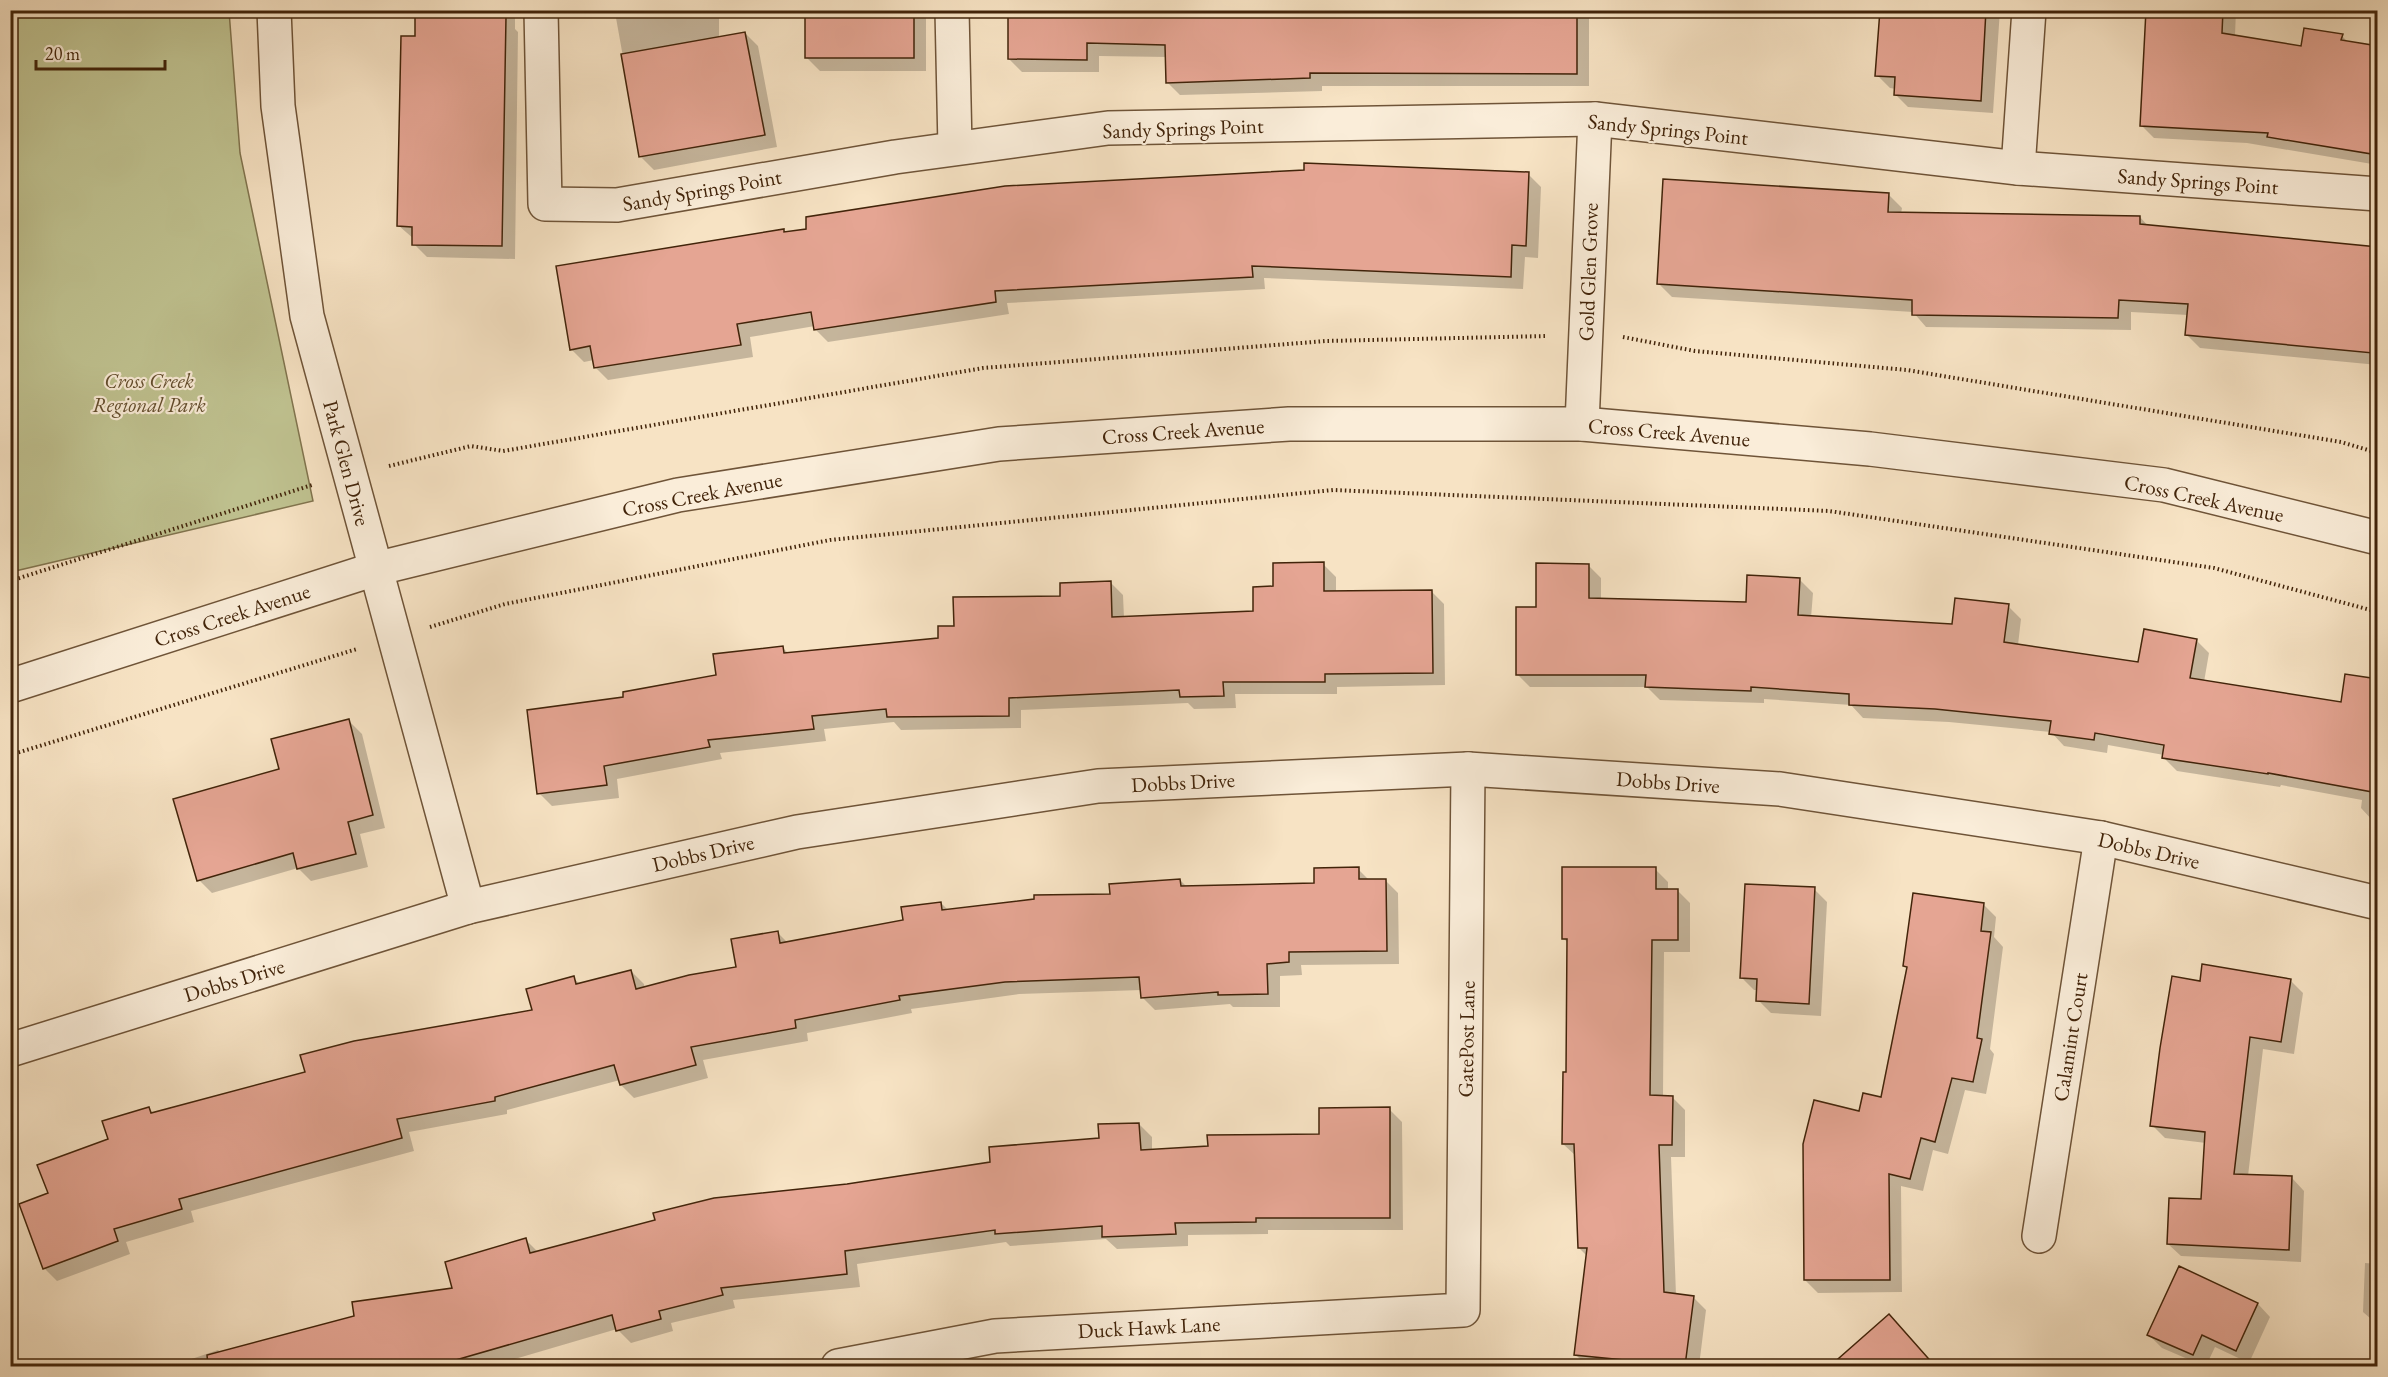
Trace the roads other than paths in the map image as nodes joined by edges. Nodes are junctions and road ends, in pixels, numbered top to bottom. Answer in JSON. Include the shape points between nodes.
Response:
{"nodes":[{"id":1,"x":274,"y":10,"type":"edge"},
{"id":2,"x":541,"y":10,"type":"edge"},
{"id":3,"x":952,"y":10,"type":"edge"},
{"id":4,"x":2029,"y":10,"type":"edge"},
{"id":5,"x":1595,"y":119,"type":"junction"},
{"id":6,"x":955,"y":148,"type":"junction"},
{"id":7,"x":2018,"y":168,"type":"junction"},
{"id":8,"x":2378,"y":194,"type":"edge"},
{"id":9,"x":1582,"y":424,"type":"junction"},
{"id":10,"x":2378,"y":538,"type":"edge"},
{"id":11,"x":375,"y":569,"type":"junction"},
{"id":12,"x":10,"y":686,"type":"edge"},
{"id":13,"x":1468,"y":769,"type":"junction"},
{"id":14,"x":2101,"y":838,"type":"junction"},
{"id":15,"x":2378,"y":903,"type":"edge"},
{"id":16,"x":468,"y":907,"type":"junction"},
{"id":17,"x":10,"y":1050,"type":"edge"},
{"id":18,"x":2039,"y":1236,"type":"dead end"},
{"id":19,"x":1463,"y":1310,"type":"joint"},
{"id":20,"x":838,"y":1366,"type":"edge"}],
"edges":[{"from":1,"to":11,"type":"street","name":"Park Glen Drive","via":[[278,106],[307,316]]},
{"from":2,"to":6,"type":"street","name":"Sandy Springs Point","via":[[545,204],[617,205]]},
{"from":3,"to":6,"type":"street"},
{"from":4,"to":7,"type":"street"},
{"from":5,"to":6,"type":"street","name":"Sandy Springs Point","via":[[1108,128]]},
{"from":5,"to":7,"type":"street","name":"Sandy Springs Point"},
{"from":5,"to":9,"type":"street","name":"Gold Glen Grove"},
{"from":7,"to":8,"type":"street","name":"Sandy Springs Point"},
{"from":9,"to":10,"type":"street","name":"Cross Creek Avenue","via":[[1870,449],[2164,485]]},
{"from":9,"to":11,"type":"street","name":"Cross Creek Avenue","via":[[1289,424],[999,444],[678,495]]},
{"from":11,"to":12,"type":"street","name":"Cross Creek Avenue"},
{"from":11,"to":16,"type":"street","name":"Park Glen Drive"},
{"from":13,"to":14,"type":"street","name":"Dobbs Drive","via":[[1780,789]]},
{"from":13,"to":16,"type":"street","name":"Dobbs Drive","via":[[1098,786],[797,831]]},
{"from":13,"to":19,"type":"street","name":"GatePost Lane"},
{"from":14,"to":15,"type":"street","name":"Dobbs Drive"},
{"from":14,"to":18,"type":"street","name":"Calamint Court"},
{"from":16,"to":17,"type":"street","name":"Dobbs Drive"},
{"from":19,"to":20,"type":"street","name":"Duck Hawk Lane","via":[[995,1336]]}]}
